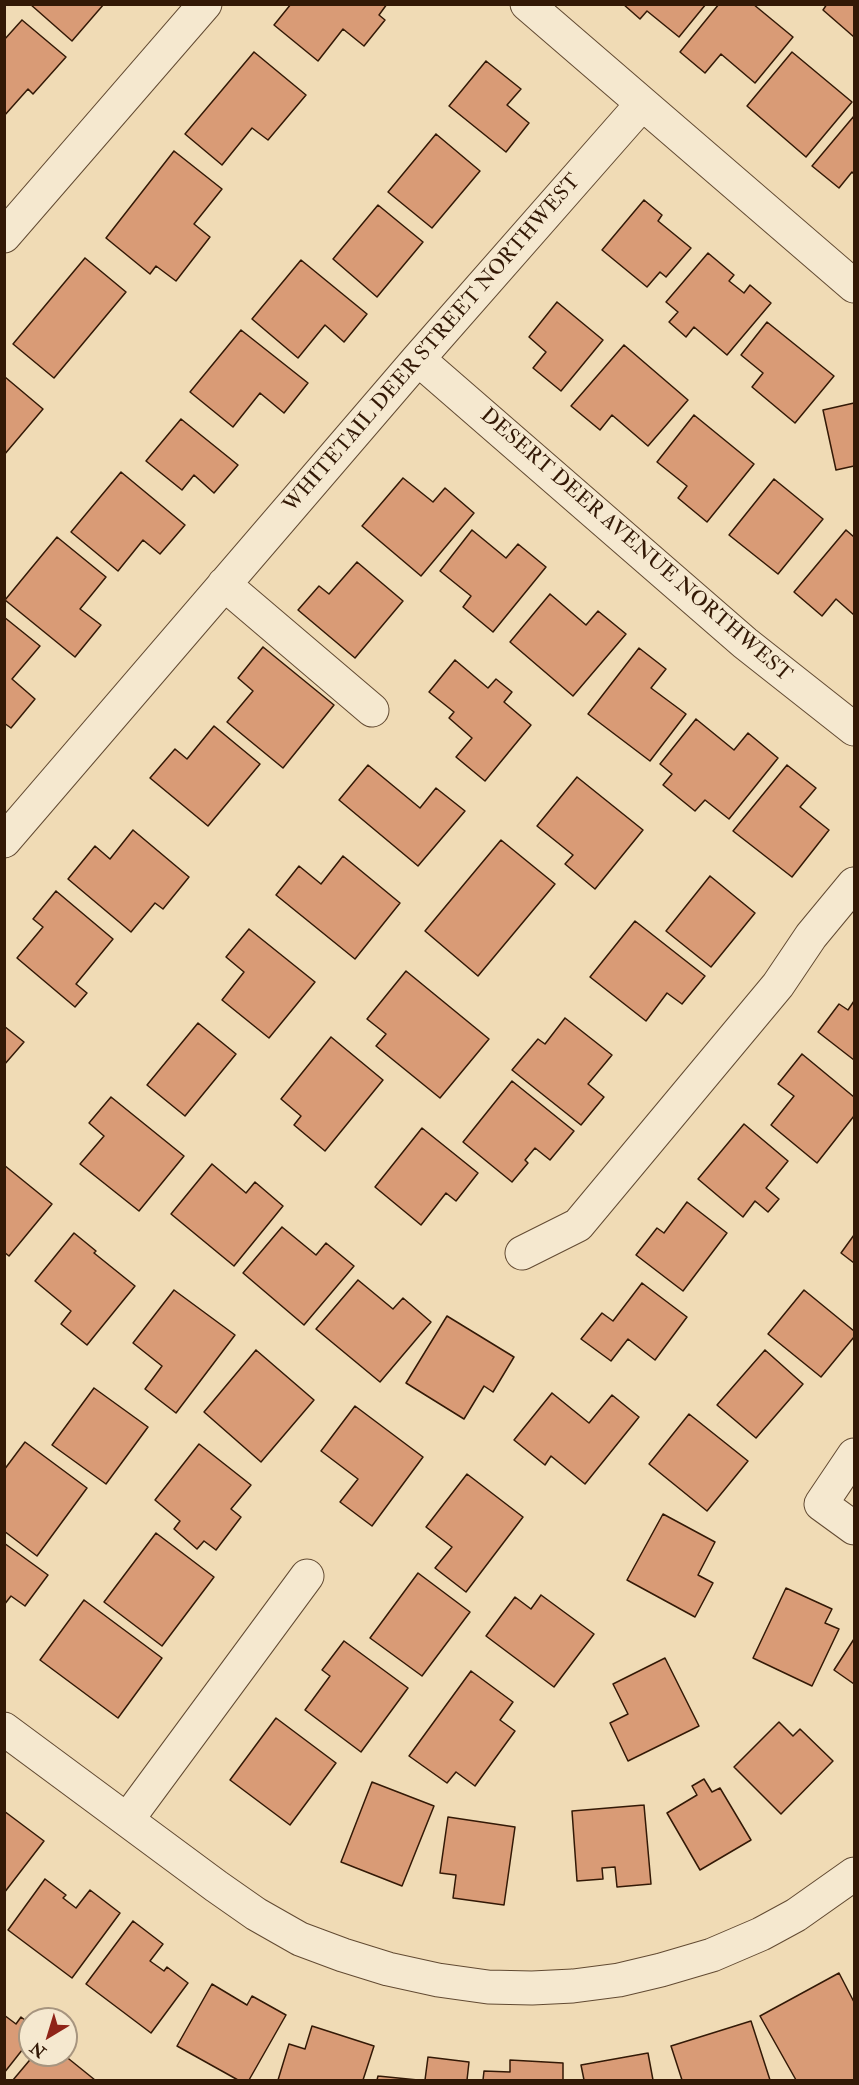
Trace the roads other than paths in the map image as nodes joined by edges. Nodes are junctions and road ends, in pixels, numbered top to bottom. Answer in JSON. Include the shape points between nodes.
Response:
{"nodes":[{"id":1,"x":205,"y":4,"type":"edge"},
{"id":2,"x":527,"y":4,"type":"edge"},
{"id":3,"x":642,"y":104,"type":"junction"},
{"id":4,"x":4,"y":236,"type":"edge"},
{"id":5,"x":855,"y":286,"type":"edge"},
{"id":6,"x":418,"y":359,"type":"junction"},
{"id":7,"x":224,"y":584,"type":"junction"},
{"id":8,"x":372,"y":710,"type":"dead end"},
{"id":9,"x":855,"y":729,"type":"edge"},
{"id":10,"x":4,"y":841,"type":"edge"},
{"id":11,"x":855,"y":884,"type":"edge"},
{"id":12,"x":522,"y":1253,"type":"dead end"},
{"id":13,"x":855,"y":1455,"type":"edge"},
{"id":14,"x":855,"y":1528,"type":"edge"},
{"id":15,"x":307,"y":1576,"type":"dead end"},
{"id":16,"x":4,"y":1729,"type":"edge"},
{"id":17,"x":127,"y":1820,"type":"junction"},
{"id":18,"x":855,"y":1874,"type":"edge"}],
"edges":[{"from":1,"to":4,"type":"street"},
{"from":2,"to":3,"type":"street"},
{"from":3,"to":5,"type":"street"},
{"from":3,"to":6,"type":"street","name":"WHITETAIL DEER STREET NORTHWEST"},
{"from":6,"to":7,"type":"street","name":"WHITETAIL DEER STREET NORTHWEST"},
{"from":6,"to":9,"type":"street","name":"DESERT DEER AVENUE NORTHWEST","via":[[744,643]]},
{"from":7,"to":8,"type":"street"},
{"from":7,"to":10,"type":"street","name":"WHITETAIL DEER STREET NORTHWEST"},
{"from":11,"to":12,"type":"street","via":[[810,936],[778,985],[578,1225]]},
{"from":13,"to":14,"type":"street","via":[[821,1504]]},
{"from":15,"to":17,"type":"street"},
{"from":16,"to":17,"type":"street"},
{"from":17,"to":18,"type":"street","via":[[256,1914],[300,1939],[387,1969],[488,1987],[573,1986],[671,1967],[761,1934]]}]}
